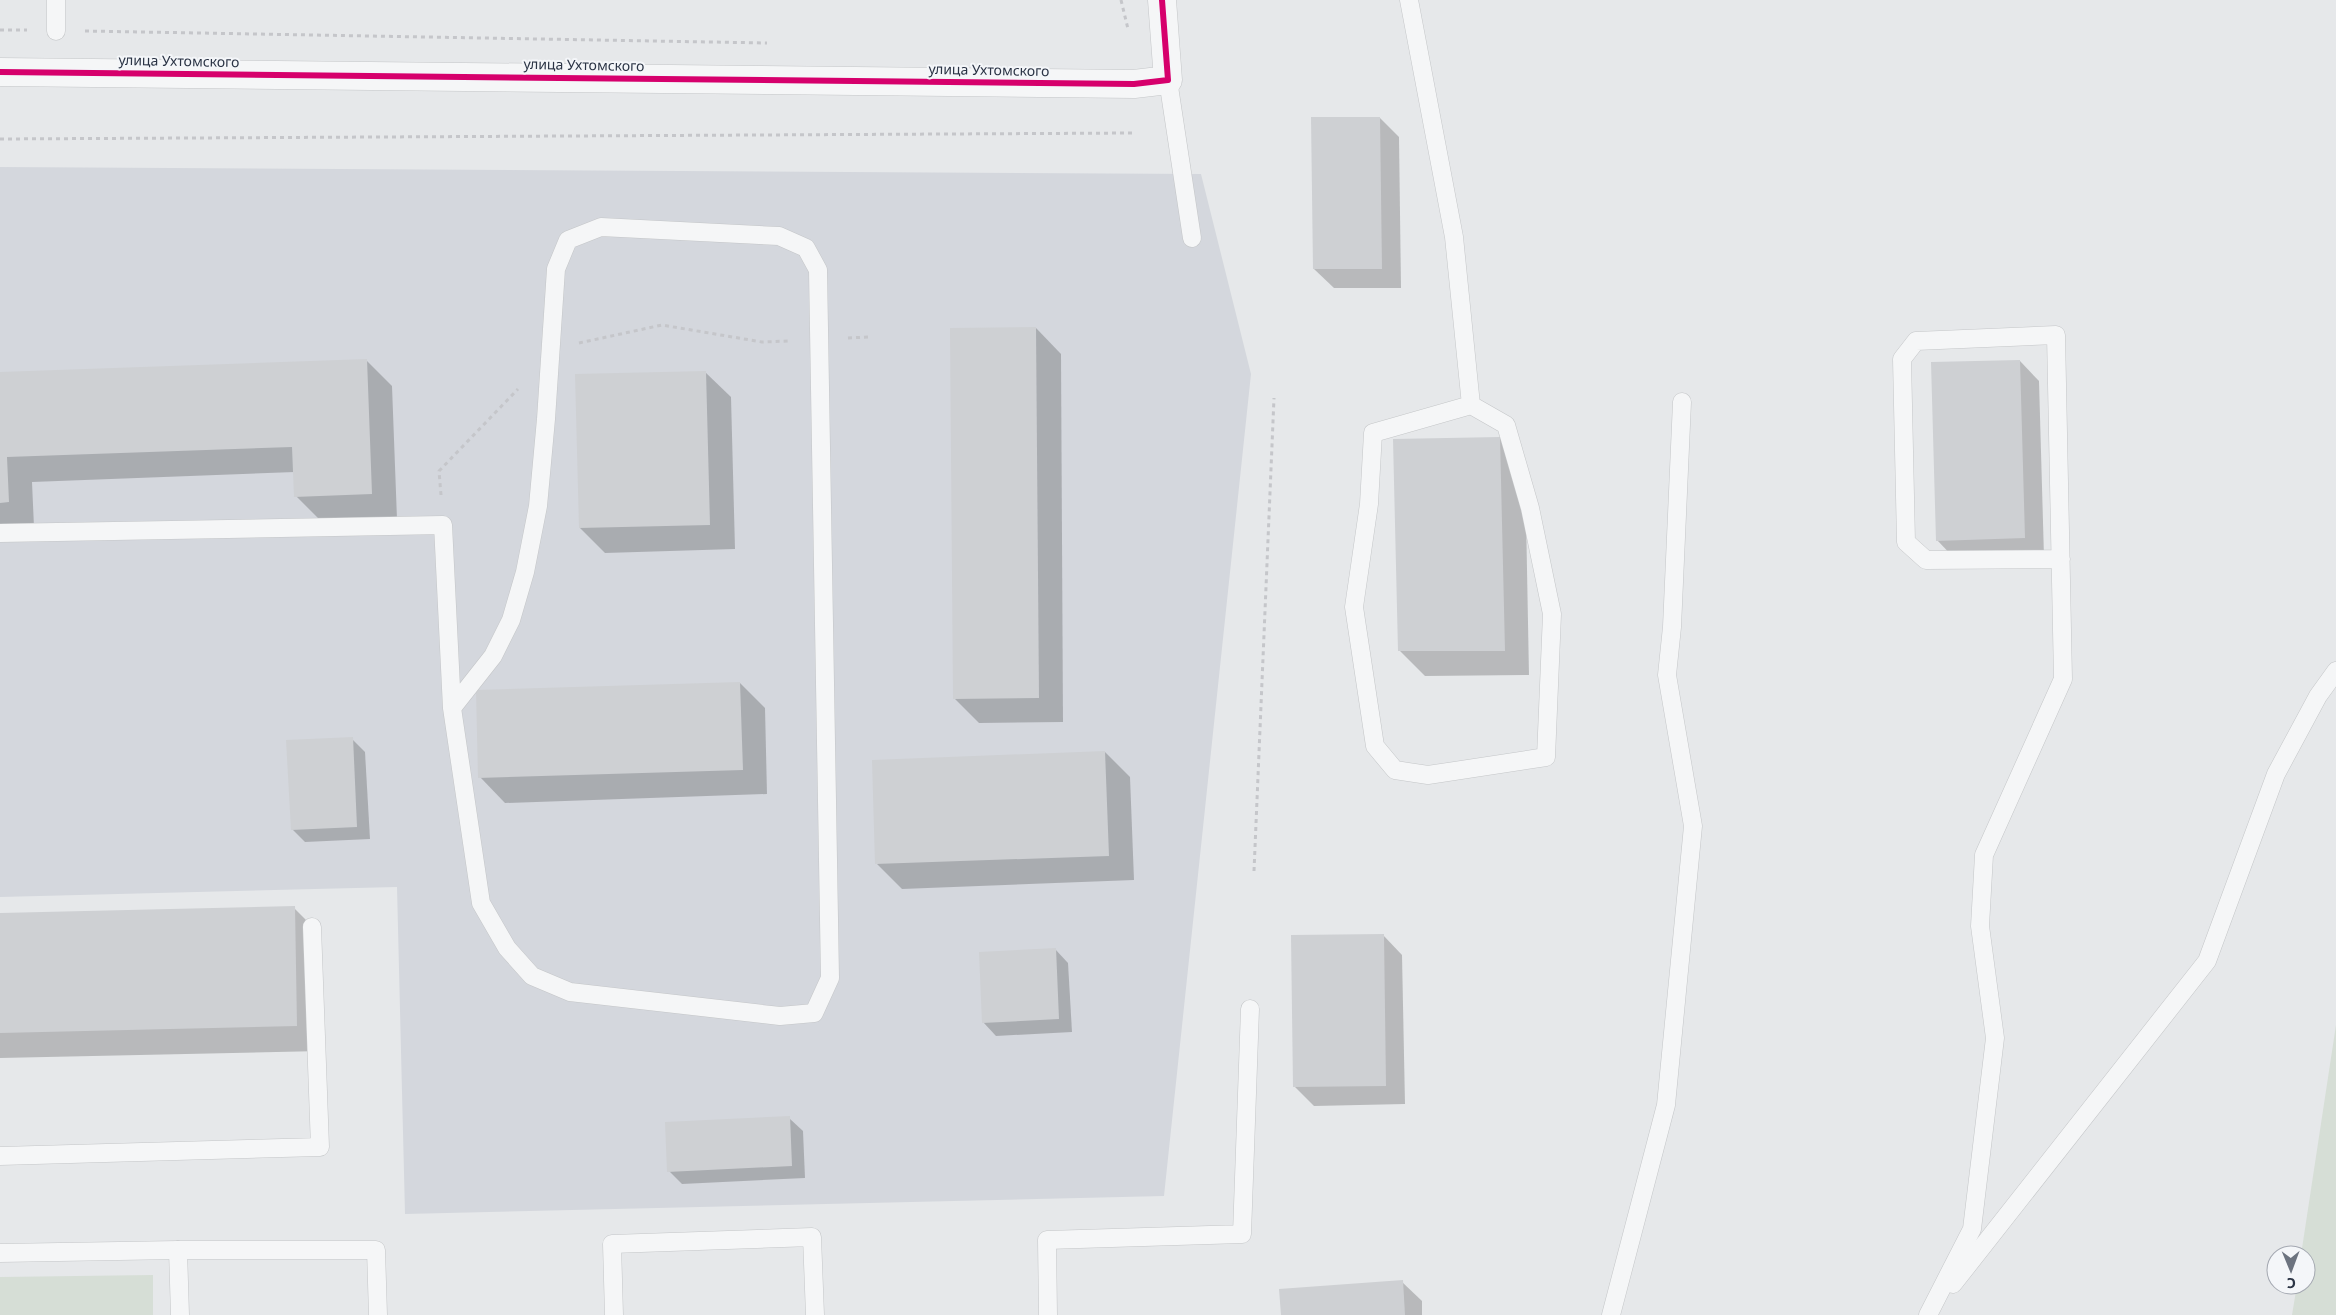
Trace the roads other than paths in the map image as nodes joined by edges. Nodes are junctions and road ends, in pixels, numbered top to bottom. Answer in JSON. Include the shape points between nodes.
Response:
{"nodes":[{"id":1,"x":56,"y":0,"type":"edge"},
{"id":2,"x":1162,"y":0,"type":"edge"},
{"id":3,"x":1408,"y":0,"type":"edge"},
{"id":4,"x":56,"y":30,"type":"road end"},
{"id":5,"x":0,"y":72,"type":"edge"},
{"id":6,"x":1168,"y":80,"type":"junction"},
{"id":7,"x":1192,"y":238,"type":"dead end"},
{"id":8,"x":1682,"y":402,"type":"dead end"},
{"id":9,"x":1471,"y":405,"type":"junction"},
{"id":10,"x":0,"y":533,"type":"edge"},
{"id":11,"x":2061,"y":559,"type":"junction"},
{"id":12,"x":2336,"y":671,"type":"edge"},
{"id":13,"x":452,"y":708,"type":"junction"},
{"id":14,"x":312,"y":927,"type":"dead end"},
{"id":15,"x":1250,"y":1009,"type":"dead end"},
{"id":16,"x":0,"y":1156,"type":"edge"},
{"id":17,"x":178,"y":1250,"type":"junction"},
{"id":18,"x":0,"y":1253,"type":"edge"},
{"id":19,"x":1929,"y":1314,"type":"edge"},
{"id":20,"x":180,"y":1315,"type":"edge"},
{"id":21,"x":378,"y":1315,"type":"edge"},
{"id":22,"x":614,"y":1315,"type":"edge"},
{"id":23,"x":815,"y":1315,"type":"edge"},
{"id":24,"x":1048,"y":1315,"type":"edge"},
{"id":25,"x":1611,"y":1315,"type":"edge"}],
"edges":[{"from":1,"to":4,"type":"lane"},
{"from":2,"to":6,"type":"street"},
{"from":3,"to":9,"type":"lane","via":[[1454,237]]},
{"from":5,"to":6,"type":"street","name":"улица Ухтомского","via":[[1134,84]]},
{"from":6,"to":7,"type":"lane"},
{"from":8,"to":25,"type":"lane","via":[[1667,675],[1693,826],[1666,1105]]},
{"from":9,"to":9,"type":"lane","via":[[1506,424],[1530,508],[1552,614],[1546,758],[1428,775],[1395,770],[1375,746],[1354,607],[1369,504],[1373,433]]},
{"from":10,"to":13,"type":"lane","via":[[443,525]]},
{"from":11,"to":11,"type":"lane","via":[[2056,335],[1916,341],[1902,359],[1906,542],[1926,560]]},
{"from":11,"to":19,"type":"lane","via":[[2063,679],[1984,855],[1980,926],[1995,1038],[1972,1229]]},
{"from":12,"to":19,"type":"lane","via":[[2318,696],[2276,774],[2207,961]]},
{"from":13,"to":13,"type":"lane","via":[[493,656],[511,620],[525,572],[538,506],[556,268],[568,240],[601,227],[779,236],[806,248],[818,270],[830,978],[814,1013],[780,1016],[570,992],[532,976],[507,948],[481,903]]},
{"from":14,"to":16,"type":"lane","via":[[320,1147]]},
{"from":15,"to":24,"type":"lane","via":[[1242,1234],[1047,1240]]},
{"from":17,"to":18,"type":"lane"},
{"from":17,"to":20,"type":"lane"},
{"from":17,"to":21,"type":"lane","via":[[376,1250]]},
{"from":22,"to":23,"type":"lane","via":[[612,1244],[812,1238]]}]}
